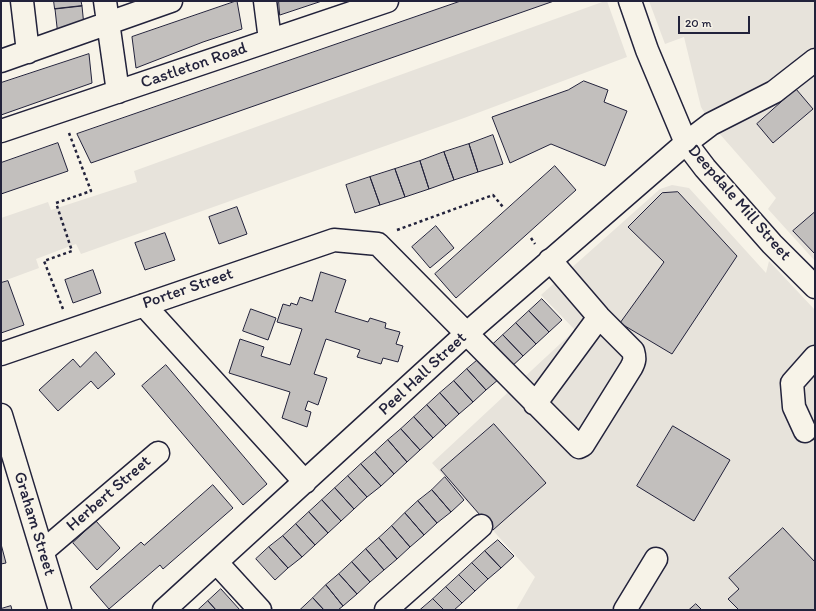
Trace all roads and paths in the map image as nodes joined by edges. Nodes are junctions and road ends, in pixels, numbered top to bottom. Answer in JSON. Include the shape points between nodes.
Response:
{"nodes":[{"id":1,"x":22,"y":1,"type":"edge"},
{"id":2,"x":105,"y":1,"type":"edge"},
{"id":3,"x":171,"y":1,"type":"edge"},
{"id":4,"x":265,"y":1,"type":"edge"},
{"id":5,"x":387,"y":1,"type":"edge"},
{"id":6,"x":630,"y":1,"type":"edge"},
{"id":7,"x":109,"y":24,"type":"junction"},
{"id":8,"x":270,"y":40,"type":"junction"},
{"id":9,"x":28,"y":52,"type":"junction"},
{"id":10,"x":815,"y":60,"type":"edge"},
{"id":11,"x":1,"y":61,"type":"edge"},
{"id":12,"x":118,"y":92,"type":"junction"},
{"id":13,"x":60,"y":112,"type":"junction"},
{"id":14,"x":1,"y":131,"type":"edge"},
{"id":15,"x":686,"y":143,"type":"junction"},
{"id":16,"x":503,"y":207,"type":"dead end"},
{"id":17,"x":370,"y":243,"type":"junction"},
{"id":18,"x":550,"y":260,"type":"junction"},
{"id":19,"x":815,"y":287,"type":"edge"},
{"id":20,"x":144,"y":305,"type":"junction"},
{"id":21,"x":599,"y":317,"type":"junction"},
{"id":22,"x":71,"y":330,"type":"junction"},
{"id":23,"x":466,"y":334,"type":"junction"},
{"id":24,"x":1,"y":354,"type":"edge"},
{"id":25,"x":815,"y":357,"type":"edge"},
{"id":26,"x":535,"y":404,"type":"junction"},
{"id":27,"x":1,"y":415,"type":"edge"},
{"id":28,"x":805,"y":431,"type":"dead end"},
{"id":29,"x":158,"y":453,"type":"dead end"},
{"id":30,"x":305,"y":482,"type":"junction"},
{"id":31,"x":481,"y":526,"type":"dead end"},
{"id":32,"x":43,"y":551,"type":"junction"},
{"id":33,"x":656,"y":559,"type":"dead end"},
{"id":34,"x":216,"y":563,"type":"junction"},
{"id":35,"x":60,"y":610,"type":"edge"},
{"id":36,"x":164,"y":610,"type":"edge"},
{"id":37,"x":260,"y":610,"type":"edge"},
{"id":38,"x":386,"y":610,"type":"edge"},
{"id":39,"x":625,"y":610,"type":"edge"}],
"edges":[{"from":1,"to":9,"type":"street"},
{"from":2,"to":7,"type":"street"},
{"from":3,"to":7,"type":"street"},
{"from":4,"to":8,"type":"street"},
{"from":5,"to":8,"type":"street","name":"Castleton Road"},
{"from":6,"to":15,"type":"street","name":"Deepdale Mill Street","via":[[647,50]]},
{"from":7,"to":9,"type":"street"},
{"from":7,"to":12,"type":"street"},
{"from":8,"to":12,"type":"street","name":"Castleton Road"},
{"from":9,"to":11,"type":"street"},
{"from":10,"to":15,"type":"street","name":"Peel Hall Street","via":[[774,92],[711,124]]},
{"from":12,"to":13,"type":"street","name":"Castleton Road"},
{"from":13,"to":14,"type":"street","name":"Castleton Road"},
{"from":13,"to":22,"type":"path","via":[[91,191],[56,203],[72,251],[44,261]]},
{"from":15,"to":18,"type":"street","name":"Peel Hall Street"},
{"from":15,"to":19,"type":"street","name":"Deepdale Mill Street","via":[[772,244]]},
{"from":16,"to":17,"type":"path","via":[[493,195]]},
{"from":17,"to":20,"type":"street","name":"Porter Street","via":[[334,240]]},
{"from":17,"to":23,"type":"street"},
{"from":18,"to":21,"type":"street"},
{"from":18,"to":23,"type":"street","name":"Peel Hall Street"},
{"from":20,"to":22,"type":"street","name":"Porter Street"},
{"from":20,"to":30,"type":"street"},
{"from":21,"to":26,"type":"street"},
{"from":21,"to":26,"type":"street","via":[[633,351],[635,361],[583,445],[576,446]]},
{"from":22,"to":24,"type":"street","name":"Porter Street"},
{"from":23,"to":26,"type":"street"},
{"from":23,"to":30,"type":"street","name":"Peel Hall Street"},
{"from":25,"to":28,"type":"street","via":[[792,383],[794,407]]},
{"from":27,"to":32,"type":"street","name":"Graham Street"},
{"from":29,"to":32,"type":"street","name":"Herbert Street"},
{"from":30,"to":34,"type":"street","name":"Peel Hall Street"},
{"from":31,"to":38,"type":"street"},
{"from":32,"to":35,"type":"street","name":"Graham Street"},
{"from":33,"to":39,"type":"street"},
{"from":34,"to":36,"type":"street","name":"Peel Hall Street"},
{"from":34,"to":37,"type":"street"}]}
